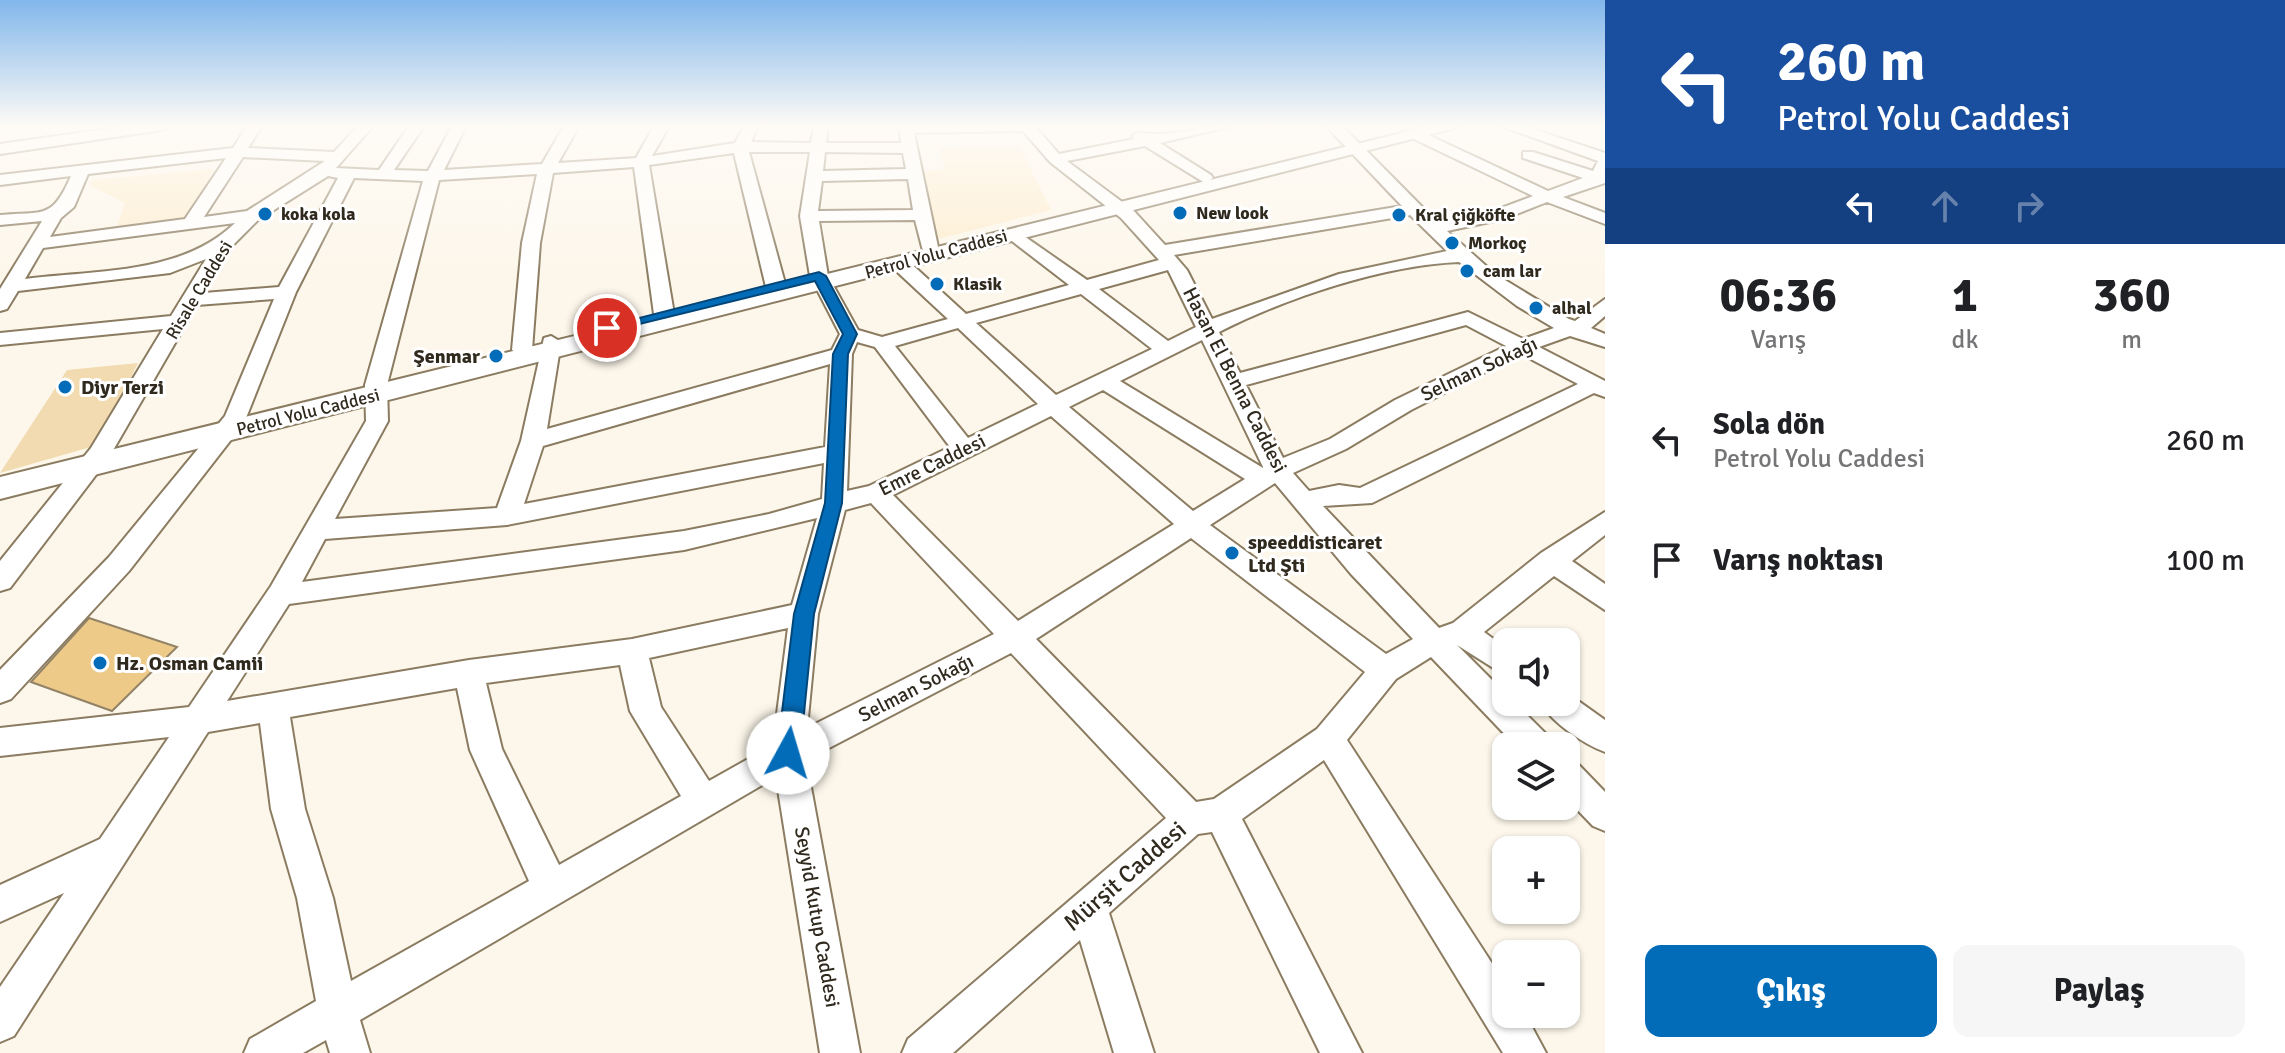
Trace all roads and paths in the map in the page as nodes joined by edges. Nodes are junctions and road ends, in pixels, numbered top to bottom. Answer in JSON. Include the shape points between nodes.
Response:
{"nodes":[{"id":1,"x":32,"y":175,"type":"edge"},
{"id":2,"x":79,"y":175,"type":"edge"},
{"id":3,"x":224,"y":175,"type":"edge"},
{"id":4,"x":319,"y":175,"type":"edge"},
{"id":5,"x":338,"y":175,"type":"edge"},
{"id":6,"x":390,"y":175,"type":"edge"},
{"id":7,"x":447,"y":175,"type":"edge"},
{"id":8,"x":545,"y":175,"type":"edge"},
{"id":9,"x":643,"y":175,"type":"edge"},
{"id":10,"x":748,"y":175,"type":"edge"},
{"id":11,"x":815,"y":175,"type":"edge"},
{"id":12,"x":915,"y":175,"type":"edge"},
{"id":13,"x":1076,"y":175,"type":"edge"},
{"id":14,"x":1200,"y":175,"type":"edge"},
{"id":15,"x":1218,"y":175,"type":"edge"},
{"id":16,"x":1233,"y":175,"type":"edge"},
{"id":17,"x":1382,"y":175,"type":"edge"},
{"id":18,"x":1506,"y":175,"type":"edge"},
{"id":19,"x":1592,"y":175,"type":"edge"},
{"id":20,"x":431,"y":176,"type":"junction"},
{"id":21,"x":1205,"y":178,"type":"junction"},
{"id":22,"x":0,"y":180,"type":"edge"},
{"id":23,"x":1546,"y":196,"type":"junction"},
{"id":24,"x":1114,"y":204,"type":"junction"},
{"id":25,"x":1414,"y":209,"type":"junction"},
{"id":26,"x":54,"y":215,"type":"junction"},
{"id":27,"x":924,"y":215,"type":"junction"},
{"id":28,"x":252,"y":216,"type":"junction"},
{"id":29,"x":809,"y":216,"type":"junction"},
{"id":30,"x":1605,"y":219,"type":"edge"},
{"id":31,"x":0,"y":220,"type":"edge"},
{"id":32,"x":193,"y":221,"type":"junction"},
{"id":33,"x":1432,"y":229,"type":"junction"},
{"id":34,"x":1014,"y":234,"type":"junction"},
{"id":35,"x":36,"y":244,"type":"junction"},
{"id":36,"x":223,"y":245,"type":"junction"},
{"id":37,"x":929,"y":247,"type":"junction"},
{"id":38,"x":1459,"y":256,"type":"junction"},
{"id":39,"x":1167,"y":257,"type":"junction"},
{"id":40,"x":899,"y":263,"type":"junction"},
{"id":41,"x":821,"y":279,"type":"junction"},
{"id":42,"x":13,"y":286,"type":"junction"},
{"id":43,"x":776,"y":287,"type":"junction"},
{"id":44,"x":1084,"y":288,"type":"junction"},
{"id":45,"x":286,"y":292,"type":"junction"},
{"id":46,"x":192,"y":300,"type":"junction"},
{"id":47,"x":0,"y":305,"type":"edge"},
{"id":48,"x":1605,"y":305,"type":"edge"},
{"id":49,"x":664,"y":314,"type":"junction"},
{"id":50,"x":179,"y":321,"type":"junction"},
{"id":51,"x":965,"y":321,"type":"junction"},
{"id":52,"x":1209,"y":330,"type":"junction"},
{"id":53,"x":1573,"y":330,"type":"junction"},
{"id":54,"x":0,"y":339,"type":"edge"},
{"id":55,"x":1605,"y":341,"type":"edge"},
{"id":56,"x":882,"y":343,"type":"junction"},
{"id":57,"x":845,"y":344,"type":"junction"},
{"id":58,"x":550,"y":347,"type":"junction"},
{"id":59,"x":1520,"y":347,"type":"junction"},
{"id":60,"x":1164,"y":348,"type":"junction"},
{"id":61,"x":522,"y":350,"type":"junction"},
{"id":62,"x":1104,"y":381,"type":"junction"},
{"id":63,"x":1234,"y":381,"type":"junction"},
{"id":64,"x":1600,"y":388,"type":"edge"},
{"id":65,"x":376,"y":390,"type":"junction"},
{"id":66,"x":1054,"y":406,"type":"junction"},
{"id":67,"x":231,"y":425,"type":"junction"},
{"id":68,"x":533,"y":441,"type":"junction"},
{"id":69,"x":965,"y":450,"type":"junction"},
{"id":70,"x":836,"y":453,"type":"junction"},
{"id":71,"x":96,"y":458,"type":"junction"},
{"id":72,"x":1270,"y":475,"type":"junction"},
{"id":73,"x":0,"y":478,"type":"edge"},
{"id":74,"x":0,"y":488,"type":"edge"},
{"id":75,"x":876,"y":493,"type":"junction"},
{"id":76,"x":1306,"y":500,"type":"junction"},
{"id":77,"x":834,"y":503,"type":"junction"},
{"id":78,"x":507,"y":516,"type":"junction"},
{"id":79,"x":1605,"y":521,"type":"edge"},
{"id":80,"x":1193,"y":526,"type":"junction"},
{"id":81,"x":317,"y":530,"type":"junction"},
{"id":82,"x":1551,"y":560,"type":"junction"},
{"id":83,"x":0,"y":581,"type":"edge"},
{"id":84,"x":281,"y":594,"type":"junction"},
{"id":85,"x":1605,"y":599,"type":"edge"},
{"id":86,"x":804,"y":614,"type":"junction"},
{"id":87,"x":1016,"y":637,"type":"junction"},
{"id":88,"x":1449,"y":637,"type":"junction"},
{"id":89,"x":632,"y":651,"type":"junction"},
{"id":90,"x":1492,"y":657,"type":"edge"},
{"id":91,"x":1385,"y":670,"type":"junction"},
{"id":92,"x":469,"y":673,"type":"junction"},
{"id":93,"x":0,"y":690,"type":"edge"},
{"id":94,"x":273,"y":705,"type":"junction"},
{"id":95,"x":1575,"y":716,"type":"edge"},
{"id":96,"x":198,"y":720,"type":"junction"},
{"id":97,"x":1526,"y":732,"type":"edge"},
{"id":98,"x":1605,"y":738,"type":"edge"},
{"id":99,"x":1328,"y":739,"type":"junction"},
{"id":100,"x":0,"y":742,"type":"edge"},
{"id":101,"x":788,"y":753,"type":"junction"},
{"id":102,"x":1580,"y":789,"type":"edge"},
{"id":103,"x":704,"y":803,"type":"junction"},
{"id":104,"x":1605,"y":815,"type":"edge"},
{"id":105,"x":1205,"y":817,"type":"junction"},
{"id":106,"x":111,"y":852,"type":"junction"},
{"id":107,"x":551,"y":888,"type":"junction"},
{"id":108,"x":0,"y":904,"type":"edge"},
{"id":109,"x":1089,"y":908,"type":"junction"},
{"id":110,"x":338,"y":1013,"type":"junction"},
{"id":111,"x":0,"y":1022,"type":"edge"},
{"id":112,"x":264,"y":1053,"type":"edge"},
{"id":113,"x":350,"y":1053,"type":"edge"},
{"id":114,"x":840,"y":1053,"type":"edge"},
{"id":115,"x":922,"y":1053,"type":"edge"},
{"id":116,"x":1134,"y":1053,"type":"edge"},
{"id":117,"x":1342,"y":1053,"type":"edge"},
{"id":118,"x":1526,"y":1053,"type":"edge"}],
"edges":[{"from":1,"to":22,"type":"street"},
{"from":2,"to":26,"type":"street","via":[[66,207]]},
{"from":3,"to":32,"type":"street"},
{"from":4,"to":28,"type":"street","name":"Risale Caddesi"},
{"from":5,"to":45,"type":"street"},
{"from":6,"to":20,"type":"street"},
{"from":7,"to":20,"type":"street"},
{"from":8,"to":61,"type":"street","via":[[531,243]]},
{"from":9,"to":49,"type":"street"},
{"from":10,"to":43,"type":"street"},
{"from":11,"to":29,"type":"street"},
{"from":12,"to":27,"type":"street"},
{"from":13,"to":24,"type":"street","name":"Hasan El Benna Caddesi"},
{"from":14,"to":21,"type":"street"},
{"from":15,"to":21,"type":"main road","name":"Petrol Yolu Caddesi"},
{"from":16,"to":24,"type":"main road","name":"Petrol Yolu Caddesi"},
{"from":17,"to":25,"type":"street"},
{"from":18,"to":23,"type":"street"},
{"from":19,"to":23,"type":"street"},
{"from":20,"to":65,"type":"street"},
{"from":21,"to":24,"type":"main road","name":"Petrol Yolu Caddesi"},
{"from":23,"to":30,"type":"street"},
{"from":23,"to":33,"type":"street","via":[[1498,215]]},
{"from":24,"to":34,"type":"main road","name":"Petrol Yolu Caddesi"},
{"from":24,"to":37,"type":"main road","name":"Petrol Yolu Caddesi"},
{"from":24,"to":39,"type":"street","name":"Hasan El Benna Caddesi"},
{"from":25,"to":33,"type":"street"},
{"from":25,"to":39,"type":"street"},
{"from":26,"to":31,"type":"street"},
{"from":26,"to":35,"type":"street"},
{"from":27,"to":29,"type":"street"},
{"from":27,"to":37,"type":"street"},
{"from":28,"to":32,"type":"street"},
{"from":28,"to":36,"type":"street","name":"Risale Caddesi"},
{"from":29,"to":41,"type":"street"},
{"from":32,"to":35,"type":"street"},
{"from":33,"to":38,"type":"street"},
{"from":34,"to":40,"type":"main road","name":"Petrol Yolu Caddesi"},
{"from":34,"to":44,"type":"street"},
{"from":35,"to":42,"type":"street"},
{"from":36,"to":42,"type":"street","via":[[170,267]]},
{"from":36,"to":46,"type":"street","name":"Risale Caddesi"},
{"from":37,"to":41,"type":"main road","name":"Petrol Yolu Caddesi"},
{"from":38,"to":52,"type":"street","name":"Emre Caddesi","via":[[1411,262],[1302,290]]},
{"from":38,"to":53,"type":"street","via":[[1519,301]]},
{"from":39,"to":44,"type":"street"},
{"from":39,"to":52,"type":"street","name":"Hasan El Benna Caddesi"},
{"from":40,"to":41,"type":"main road","name":"Petrol Yolu Caddesi"},
{"from":40,"to":51,"type":"street"},
{"from":41,"to":43,"type":"main road","name":"Petrol Yolu Caddesi"},
{"from":41,"to":57,"type":"street"},
{"from":41,"to":58,"type":"main road","name":"Petrol Yolu Caddesi"},
{"from":42,"to":47,"type":"street"},
{"from":43,"to":49,"type":"main road","name":"Petrol Yolu Caddesi"},
{"from":44,"to":51,"type":"street"},
{"from":44,"to":60,"type":"street"},
{"from":45,"to":46,"type":"street"},
{"from":45,"to":67,"type":"street"},
{"from":46,"to":50,"type":"street","name":"Risale Caddesi"},
{"from":48,"to":53,"type":"street"},
{"from":49,"to":58,"type":"main road","name":"Petrol Yolu Caddesi"},
{"from":50,"to":54,"type":"street"},
{"from":50,"to":71,"type":"street","name":"Risale Caddesi"},
{"from":51,"to":56,"type":"street"},
{"from":51,"to":66,"type":"street"},
{"from":52,"to":60,"type":"street","name":"Emre Caddesi"},
{"from":52,"to":63,"type":"street","name":"Hasan El Benna Caddesi"},
{"from":53,"to":55,"type":"street"},
{"from":53,"to":59,"type":"street","name":"Selman Sokağı"},
{"from":56,"to":57,"type":"street"},
{"from":56,"to":69,"type":"street"},
{"from":57,"to":68,"type":"street"},
{"from":57,"to":70,"type":"street","name":"Seyyid Kutup Caddesi"},
{"from":58,"to":61,"type":"main road","name":"Petrol Yolu Caddesi"},
{"from":58,"to":65,"type":"main road","name":"Petrol Yolu Caddesi"},
{"from":58,"to":68,"type":"street"},
{"from":59,"to":63,"type":"street","via":[[1468,318]]},
{"from":59,"to":64,"type":"street"},
{"from":59,"to":72,"type":"street","name":"Selman Sokağı"},
{"from":60,"to":62,"type":"street","name":"Emre Caddesi"},
{"from":61,"to":65,"type":"main road","name":"Petrol Yolu Caddesi"},
{"from":62,"to":66,"type":"street","name":"Emre Caddesi"},
{"from":62,"to":72,"type":"street"},
{"from":63,"to":72,"type":"street","name":"Hasan El Benna Caddesi"},
{"from":64,"to":76,"type":"street","via":[[1363,497],[1339,494]]},
{"from":65,"to":67,"type":"main road","name":"Petrol Yolu Caddesi"},
{"from":65,"to":81,"type":"street","via":[[377,421]]},
{"from":66,"to":69,"type":"street","name":"Emre Caddesi"},
{"from":66,"to":80,"type":"street"},
{"from":67,"to":71,"type":"main road","name":"Petrol Yolu Caddesi"},
{"from":67,"to":93,"type":"street","via":[[119,564]]},
{"from":68,"to":78,"type":"street"},
{"from":69,"to":75,"type":"street","name":"Emre Caddesi"},
{"from":70,"to":77,"type":"street","name":"Seyyid Kutup Caddesi"},
{"from":70,"to":78,"type":"street"},
{"from":71,"to":73,"type":"main road","name":"Petrol Yolu Caddesi"},
{"from":71,"to":74,"type":"main road","name":"Petrol Yolu Caddesi"},
{"from":71,"to":83,"type":"street","name":"Risale Caddesi"},
{"from":72,"to":76,"type":"street","name":"Hasan El Benna Caddesi"},
{"from":72,"to":80,"type":"street","name":"Selman Sokağı"},
{"from":75,"to":77,"type":"street","name":"Emre Caddesi"},
{"from":75,"to":87,"type":"street"},
{"from":76,"to":88,"type":"street","name":"Hasan El Benna Caddesi","via":[[1361,567]]},
{"from":77,"to":84,"type":"street","name":"Emre Caddesi","via":[[751,528],[639,549]]},
{"from":77,"to":86,"type":"street","name":"Seyyid Kutup Caddesi"},
{"from":78,"to":81,"type":"street"},
{"from":79,"to":82,"type":"street","name":"Mürşit Caddesi"},
{"from":80,"to":87,"type":"street","name":"Selman Sokağı"},
{"from":80,"to":91,"type":"street"},
{"from":81,"to":84,"type":"street"},
{"from":82,"to":85,"type":"street"},
{"from":82,"to":88,"type":"street","name":"Mürşit Caddesi"},
{"from":84,"to":96,"type":"street"},
{"from":86,"to":89,"type":"street"},
{"from":86,"to":101,"type":"street","name":"Seyyid Kutup Caddesi"},
{"from":87,"to":101,"type":"street","name":"Selman Sokağı"},
{"from":87,"to":105,"type":"street"},
{"from":88,"to":90,"type":"street"},
{"from":88,"to":91,"type":"street","name":"Mürşit Caddesi"},
{"from":88,"to":97,"type":"street","name":"Hasan El Benna Caddesi"},
{"from":89,"to":92,"type":"street"},
{"from":89,"to":103,"type":"street","via":[[646,711]]},
{"from":91,"to":99,"type":"street","name":"Mürşit Caddesi"},
{"from":92,"to":94,"type":"street"},
{"from":92,"to":107,"type":"street","via":[[486,750]]},
{"from":94,"to":96,"type":"street"},
{"from":94,"to":110,"type":"street","via":[[288,809],[315,898]]},
{"from":95,"to":98,"type":"street"},
{"from":96,"to":100,"type":"street"},
{"from":96,"to":106,"type":"street"},
{"from":99,"to":105,"type":"street","name":"Mürşit Caddesi"},
{"from":99,"to":118,"type":"street"},
{"from":101,"to":103,"type":"street","name":"Selman Sokağı"},
{"from":101,"to":114,"type":"street","name":"Seyyid Kutup Caddesi"},
{"from":102,"to":104,"type":"street"},
{"from":103,"to":107,"type":"street","name":"Selman Sokağı"},
{"from":105,"to":109,"type":"street","name":"Mürşit Caddesi"},
{"from":105,"to":117,"type":"street"},
{"from":106,"to":108,"type":"street"},
{"from":106,"to":111,"type":"street"},
{"from":107,"to":110,"type":"street","name":"Selman Sokağı"},
{"from":109,"to":115,"type":"street","name":"Mürşit Caddesi"},
{"from":109,"to":116,"type":"street"},
{"from":110,"to":112,"type":"street","name":"Selman Sokağı"},
{"from":110,"to":113,"type":"street"}]}
